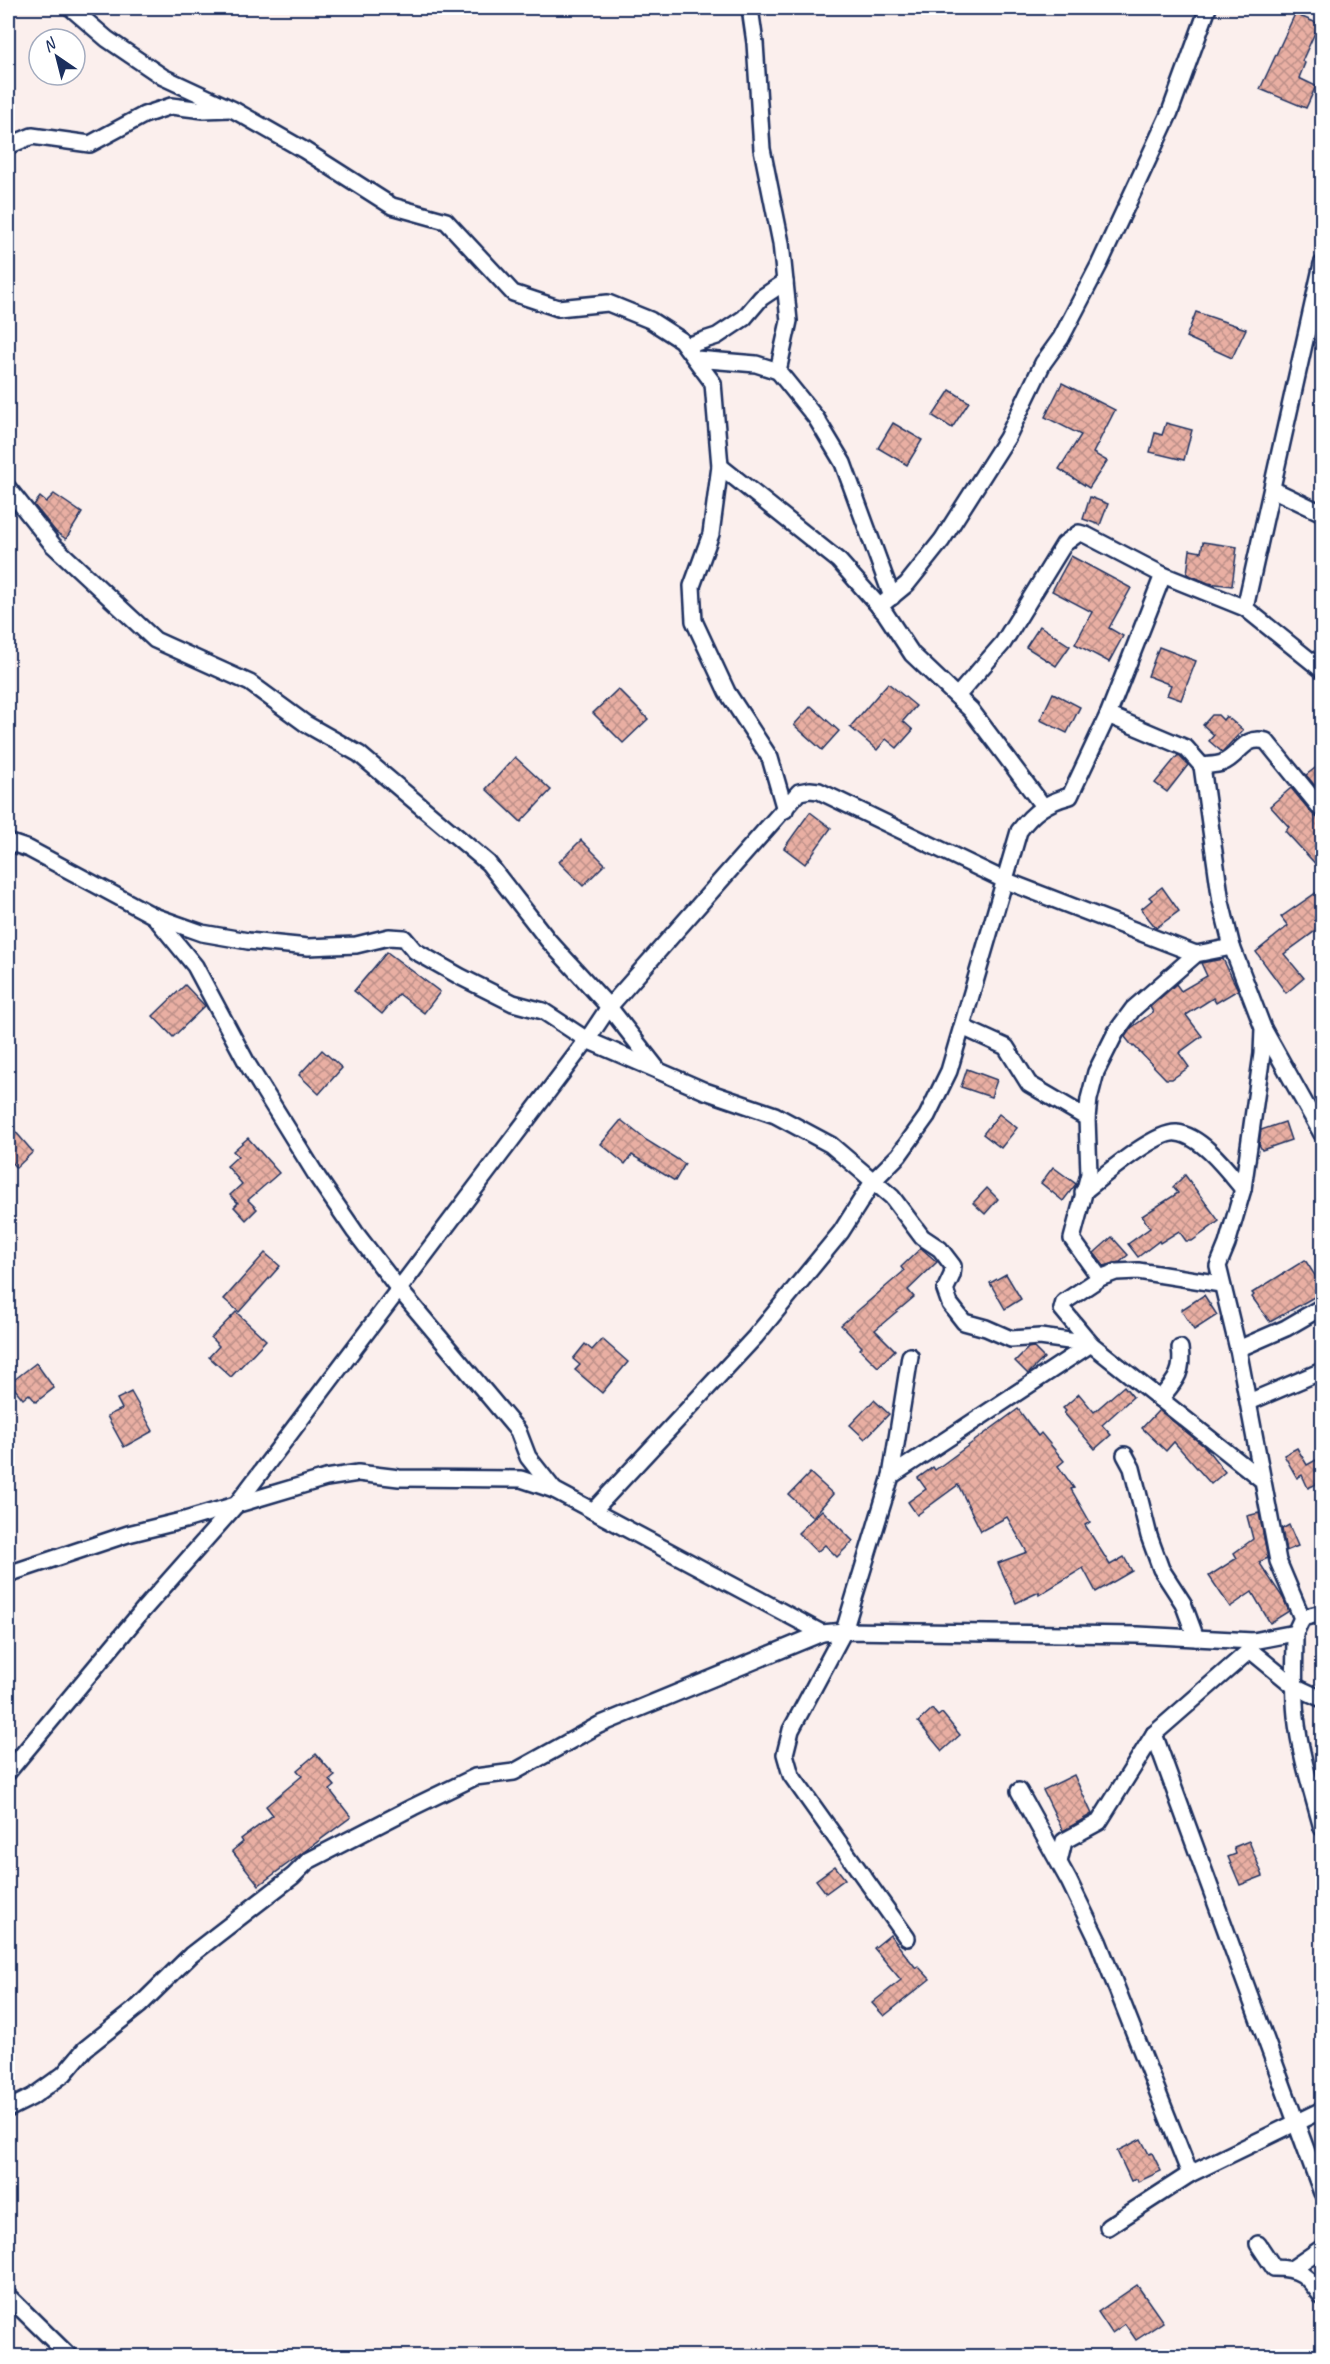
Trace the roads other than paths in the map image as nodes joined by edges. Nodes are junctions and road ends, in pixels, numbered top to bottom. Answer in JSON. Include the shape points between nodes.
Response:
{"nodes":[{"id":1,"x":71,"y":8,"type":"edge"},
{"id":2,"x":750,"y":8,"type":"edge"},
{"id":3,"x":1208,"y":8,"type":"edge"},
{"id":4,"x":232,"y":109,"type":"junction"},
{"id":5,"x":8,"y":145,"type":"edge"},
{"id":6,"x":1323,"y":264,"type":"edge"},
{"id":7,"x":785,"y":282,"type":"junction"},
{"id":8,"x":686,"y":346,"type":"junction"},
{"id":9,"x":696,"y":359,"type":"junction"},
{"id":10,"x":777,"y":370,"type":"junction"},
{"id":11,"x":720,"y":466,"type":"junction"},
{"id":12,"x":8,"y":488,"type":"edge"},
{"id":13,"x":1272,"y":489,"type":"junction"},
{"id":14,"x":1323,"y":513,"type":"edge"},
{"id":15,"x":1163,"y":575,"type":"junction"},
{"id":16,"x":892,"y":597,"type":"junction"},
{"id":17,"x":879,"y":607,"type":"junction"},
{"id":18,"x":1245,"y":608,"type":"junction"},
{"id":19,"x":1323,"y":670,"type":"edge"},
{"id":20,"x":957,"y":696,"type":"junction"},
{"id":21,"x":1108,"y":715,"type":"junction"},
{"id":22,"x":1202,"y":766,"type":"junction"},
{"id":23,"x":1043,"y":806,"type":"junction"},
{"id":24,"x":785,"y":810,"type":"junction"},
{"id":25,"x":1323,"y":810,"type":"edge"},
{"id":26,"x":8,"y":842,"type":"edge"},
{"id":27,"x":1004,"y":880,"type":"junction"},
{"id":28,"x":154,"y":916,"type":"junction"},
{"id":29,"x":1232,"y":947,"type":"junction"},
{"id":30,"x":1196,"y":954,"type":"junction"},
{"id":31,"x":609,"y":1007,"type":"junction"},
{"id":32,"x":962,"y":1027,"type":"junction"},
{"id":33,"x":1263,"y":1028,"type":"junction"},
{"id":34,"x":587,"y":1040,"type":"junction"},
{"id":35,"x":659,"y":1071,"type":"junction"},
{"id":36,"x":1087,"y":1118,"type":"junction"},
{"id":37,"x":1323,"y":1134,"type":"edge"},
{"id":38,"x":874,"y":1180,"type":"junction"},
{"id":39,"x":1243,"y":1189,"type":"junction"},
{"id":40,"x":1083,"y":1192,"type":"junction"},
{"id":41,"x":1100,"y":1278,"type":"junction"},
{"id":42,"x":1221,"y":1284,"type":"junction"},
{"id":43,"x":398,"y":1288,"type":"junction"},
{"id":44,"x":1323,"y":1307,"type":"edge"},
{"id":45,"x":1091,"y":1344,"type":"junction"},
{"id":46,"x":1180,"y":1348,"type":"dead end"},
{"id":47,"x":1238,"y":1349,"type":"junction"},
{"id":48,"x":910,"y":1356,"type":"dead end"},
{"id":49,"x":1323,"y":1371,"type":"edge"},
{"id":50,"x":1160,"y":1399,"type":"junction"},
{"id":51,"x":1248,"y":1402,"type":"junction"},
{"id":52,"x":1125,"y":1455,"type":"dead end"},
{"id":53,"x":891,"y":1476,"type":"junction"},
{"id":54,"x":1262,"y":1480,"type":"junction"},
{"id":55,"x":554,"y":1490,"type":"junction"},
{"id":56,"x":236,"y":1505,"type":"junction"},
{"id":57,"x":593,"y":1511,"type":"junction"},
{"id":58,"x":8,"y":1574,"type":"edge"},
{"id":59,"x":1323,"y":1612,"type":"edge"},
{"id":60,"x":1302,"y":1618,"type":"junction"},
{"id":61,"x":844,"y":1631,"type":"junction"},
{"id":62,"x":822,"y":1633,"type":"junction"},
{"id":63,"x":1295,"y":1633,"type":"junction"},
{"id":64,"x":1196,"y":1638,"type":"junction"},
{"id":65,"x":1251,"y":1646,"type":"junction"},
{"id":66,"x":1294,"y":1686,"type":"junction"},
{"id":67,"x":1323,"y":1700,"type":"edge"},
{"id":68,"x":1154,"y":1734,"type":"junction"},
{"id":69,"x":8,"y":1772,"type":"edge"},
{"id":70,"x":1019,"y":1791,"type":"dead end"},
{"id":71,"x":1323,"y":1828,"type":"edge"},
{"id":72,"x":1059,"y":1862,"type":"junction"},
{"id":73,"x":907,"y":1938,"type":"dead end"},
{"id":74,"x":8,"y":2109,"type":"edge"},
{"id":75,"x":1323,"y":2110,"type":"edge"},
{"id":76,"x":1297,"y":2122,"type":"junction"},
{"id":77,"x":1190,"y":2174,"type":"junction"},
{"id":78,"x":1323,"y":2193,"type":"edge"},
{"id":79,"x":1108,"y":2227,"type":"dead end"},
{"id":80,"x":1258,"y":2244,"type":"dead end"},
{"id":81,"x":1323,"y":2248,"type":"edge"},
{"id":82,"x":1293,"y":2268,"type":"junction"},
{"id":83,"x":8,"y":2296,"type":"edge"},
{"id":84,"x":1323,"y":2296,"type":"edge"},
{"id":85,"x":69,"y":2356,"type":"edge"}],
"edges":[{"from":1,"to":4,"type":"street","via":[[107,39],[163,77]]},
{"from":2,"to":7,"type":"street","via":[[762,149]]},
{"from":3,"to":16,"type":"street","via":[[1170,112],[1061,338],[1043,363],[1007,438],[942,540]]},
{"from":4,"to":5,"type":"street","via":[[171,106],[144,114],[90,144],[32,136]]},
{"from":4,"to":8,"type":"street","via":[[392,206],[446,221],[513,293],[558,308],[608,303],[650,320]]},
{"from":6,"to":13,"type":"street"},
{"from":7,"to":8,"type":"street","via":[[717,336]]},
{"from":7,"to":10,"type":"street","via":[[789,321]]},
{"from":8,"to":9,"type":"street"},
{"from":9,"to":10,"type":"street","via":[[756,364]]},
{"from":9,"to":11,"type":"street","via":[[713,383]]},
{"from":10,"to":16,"type":"street","via":[[816,418],[843,463]]},
{"from":11,"to":17,"type":"street","via":[[839,561]]},
{"from":11,"to":24,"type":"street","via":[[711,534],[692,586],[694,621],[727,692],[770,758]]},
{"from":12,"to":31,"type":"street","via":[[53,545],[155,640],[250,683],[306,724],[359,754],[488,863],[548,940]]},
{"from":13,"to":14,"type":"street"},
{"from":13,"to":18,"type":"street"},
{"from":15,"to":18,"type":"street"},
{"from":15,"to":20,"type":"street","via":[[1086,535],[1073,536],[1064,544],[1003,643]]},
{"from":15,"to":21,"type":"street"},
{"from":16,"to":17,"type":"street"},
{"from":17,"to":20,"type":"street","via":[[912,654]]},
{"from":18,"to":19,"type":"street"},
{"from":20,"to":23,"type":"street"},
{"from":21,"to":22,"type":"street","via":[[1186,748]]},
{"from":21,"to":23,"type":"street","via":[[1070,796]]},
{"from":22,"to":25,"type":"street","via":[[1222,763],[1250,740],[1266,741]]},
{"from":22,"to":29,"type":"street","via":[[1221,902]]},
{"from":23,"to":27,"type":"street","via":[[1019,831]]},
{"from":24,"to":27,"type":"street","via":[[800,792],[819,792]]},
{"from":24,"to":31,"type":"street"},
{"from":26,"to":28,"type":"street","via":[[29,849]]},
{"from":27,"to":30,"type":"street"},
{"from":27,"to":32,"type":"street"},
{"from":28,"to":34,"type":"street","via":[[202,933],[308,947],[404,938],[415,951],[461,977],[513,1003],[543,1011]]},
{"from":28,"to":43,"type":"street","via":[[195,966],[248,1065],[318,1178]]},
{"from":29,"to":30,"type":"street"},
{"from":29,"to":33,"type":"street"},
{"from":30,"to":36,"type":"street","via":[[1133,1009],[1116,1032],[1096,1072]]},
{"from":31,"to":34,"type":"street"},
{"from":31,"to":35,"type":"street"},
{"from":32,"to":36,"type":"street","via":[[1006,1047],[1029,1084]]},
{"from":32,"to":38,"type":"street","via":[[949,1071],[927,1116],[899,1155]]},
{"from":33,"to":37,"type":"street"},
{"from":33,"to":39,"type":"street"},
{"from":34,"to":35,"type":"street"},
{"from":34,"to":43,"type":"street"},
{"from":35,"to":38,"type":"street","via":[[775,1115],[831,1145]]},
{"from":36,"to":40,"type":"street","via":[[1089,1174]]},
{"from":38,"to":45,"type":"street","via":[[922,1237],[940,1249],[953,1266],[945,1290],[964,1322],[1011,1339],[1040,1337]]},
{"from":38,"to":57,"type":"street","via":[[842,1232],[755,1337]]},
{"from":39,"to":40,"type":"street","via":[[1216,1156],[1178,1132],[1139,1148]]},
{"from":39,"to":42,"type":"street","via":[[1218,1266]]},
{"from":40,"to":41,"type":"street","via":[[1072,1239]]},
{"from":41,"to":42,"type":"street","via":[[1116,1272],[1138,1271]]},
{"from":41,"to":45,"type":"street","via":[[1062,1305]]},
{"from":42,"to":47,"type":"street"},
{"from":43,"to":55,"type":"street","via":[[518,1431],[528,1456]]},
{"from":43,"to":56,"type":"street"},
{"from":44,"to":47,"type":"street"},
{"from":45,"to":50,"type":"street"},
{"from":45,"to":53,"type":"street"},
{"from":46,"to":50,"type":"street","via":[[1179,1376]]},
{"from":47,"to":51,"type":"street"},
{"from":48,"to":53,"type":"street"},
{"from":49,"to":51,"type":"street"},
{"from":50,"to":54,"type":"street"},
{"from":51,"to":54,"type":"street"},
{"from":52,"to":64,"type":"street","via":[[1161,1569],[1183,1604]]},
{"from":53,"to":61,"type":"street"},
{"from":54,"to":60,"type":"street","via":[[1278,1561]]},
{"from":55,"to":56,"type":"street","via":[[520,1479],[399,1478],[358,1473],[326,1478]]},
{"from":55,"to":57,"type":"street"},
{"from":56,"to":58,"type":"street","via":[[128,1534]]},
{"from":56,"to":69,"type":"street","via":[[142,1610]]},
{"from":57,"to":62,"type":"street"},
{"from":59,"to":60,"type":"street"},
{"from":60,"to":63,"type":"street"},
{"from":61,"to":62,"type":"street"},
{"from":61,"to":64,"type":"street"},
{"from":61,"to":73,"type":"street","via":[[791,1730],[785,1754],[791,1775]]},
{"from":62,"to":74,"type":"street","via":[[599,1725],[514,1772],[475,1777],[308,1861],[191,1955],[139,2006],[85,2049],[64,2074]]},
{"from":63,"to":65,"type":"street"},
{"from":63,"to":66,"type":"street"},
{"from":64,"to":65,"type":"street"},
{"from":65,"to":66,"type":"street"},
{"from":65,"to":68,"type":"street"},
{"from":66,"to":67,"type":"street"},
{"from":66,"to":71,"type":"street","via":[[1302,1755]]},
{"from":68,"to":72,"type":"street","via":[[1099,1822],[1064,1841]]},
{"from":68,"to":76,"type":"street"},
{"from":70,"to":72,"type":"street"},
{"from":72,"to":77,"type":"street","via":[[1098,1941]]},
{"from":75,"to":76,"type":"street"},
{"from":76,"to":77,"type":"street"},
{"from":76,"to":78,"type":"street"},
{"from":77,"to":79,"type":"street"},
{"from":80,"to":82,"type":"street","via":[[1274,2268]]},
{"from":81,"to":82,"type":"street"},
{"from":82,"to":84,"type":"street"},
{"from":83,"to":85,"type":"street"}]}
